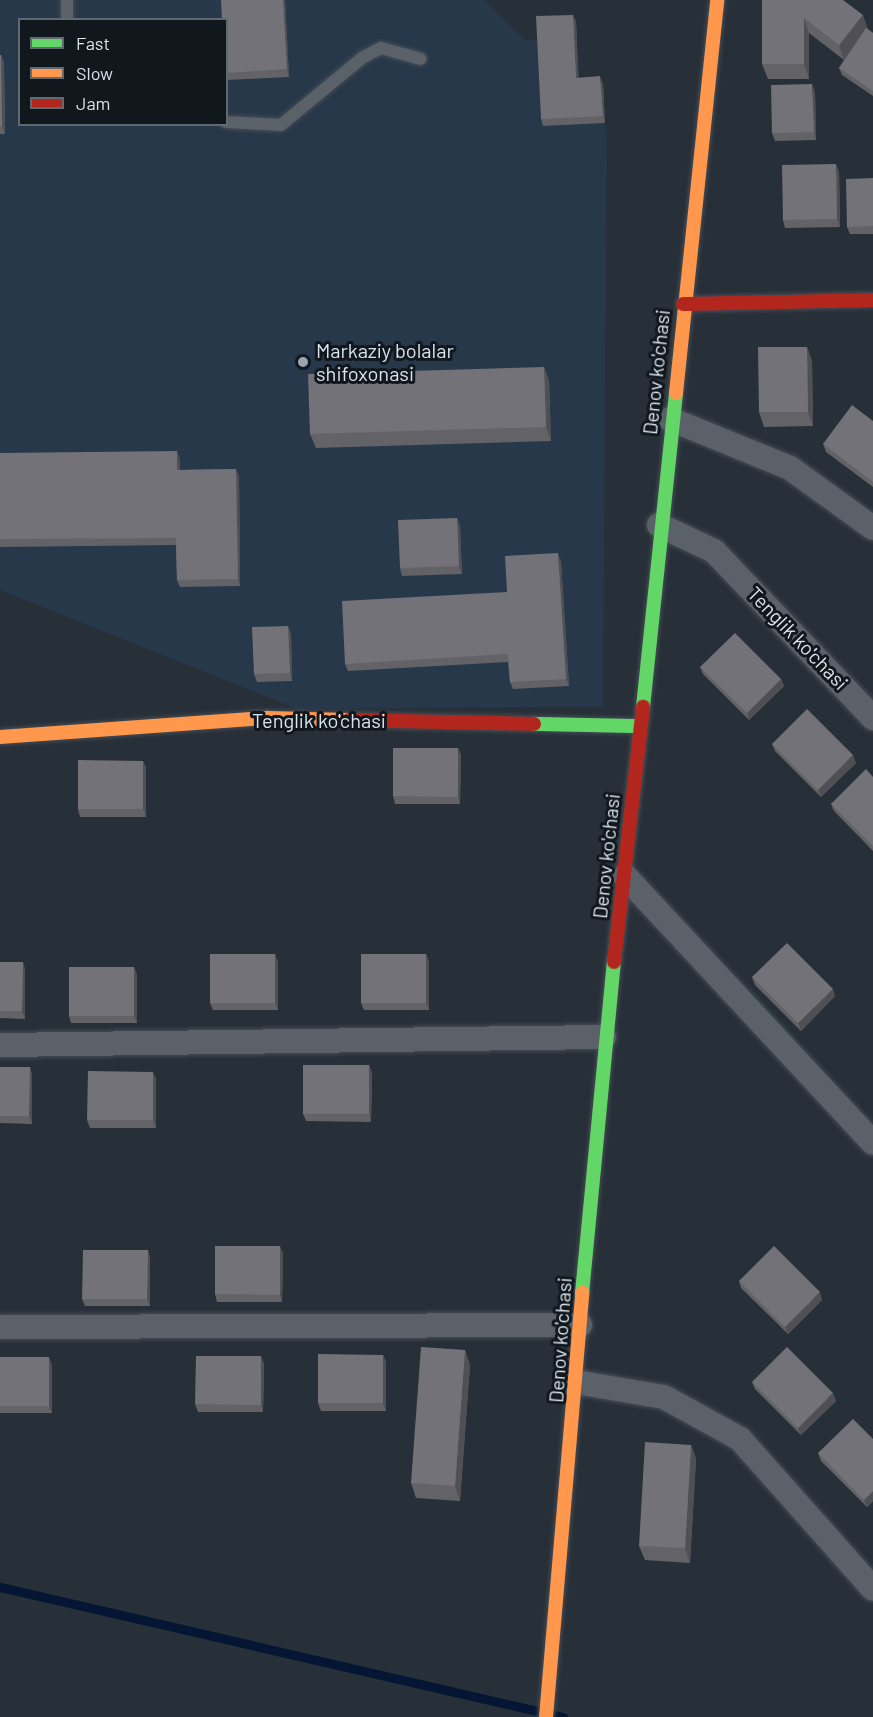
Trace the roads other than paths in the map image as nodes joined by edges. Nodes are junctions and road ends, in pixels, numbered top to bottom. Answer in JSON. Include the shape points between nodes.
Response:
{"nodes":[{"id":1,"x":67,"y":0,"type":"edge"},
{"id":2,"x":717,"y":0,"type":"edge"},
{"id":3,"x":67,"y":18,"type":"edge"},
{"id":4,"x":421,"y":59,"type":"dead end"},
{"id":5,"x":228,"y":122,"type":"edge"},
{"id":6,"x":873,"y":300,"type":"edge"},
{"id":7,"x":683,"y":304,"type":"junction"},
{"id":8,"x":670,"y":419,"type":"junction"},
{"id":9,"x":659,"y":525,"type":"junction"},
{"id":10,"x":873,"y":528,"type":"edge"},
{"id":11,"x":873,"y":718,"type":"edge"},
{"id":12,"x":639,"y":726,"type":"junction"},
{"id":13,"x":0,"y":737,"type":"edge"},
{"id":14,"x":625,"y":876,"type":"junction"},
{"id":15,"x":604,"y":1037,"type":"junction"},
{"id":16,"x":0,"y":1045,"type":"edge"},
{"id":17,"x":873,"y":1143,"type":"edge"},
{"id":18,"x":580,"y":1325,"type":"junction"},
{"id":19,"x":0,"y":1327,"type":"edge"},
{"id":20,"x":576,"y":1382,"type":"junction"},
{"id":21,"x":873,"y":1589,"type":"edge"},
{"id":22,"x":546,"y":1717,"type":"edge"}],
"edges":[{"from":1,"to":3,"type":"lane"},
{"from":2,"to":7,"type":"street","name":"Denov ko'chasi"},
{"from":4,"to":5,"type":"lane","via":[[381,48],[362,58],[281,124]]},
{"from":6,"to":7,"type":"street"},
{"from":7,"to":8,"type":"street","name":"Denov ko'chasi"},
{"from":8,"to":9,"type":"street","name":"Denov ko'chasi"},
{"from":8,"to":10,"type":"street","via":[[789,468]]},
{"from":9,"to":11,"type":"street","name":"Tenglik ko'chasi","via":[[714,551]]},
{"from":9,"to":12,"type":"street","name":"Denov ko'chasi"},
{"from":12,"to":13,"type":"street","name":"Tenglik ko'chasi","via":[[268,718]]},
{"from":12,"to":14,"type":"street","name":"Denov ko'chasi"},
{"from":14,"to":15,"type":"street","name":"Denov ko'chasi"},
{"from":14,"to":17,"type":"street"},
{"from":15,"to":16,"type":"street"},
{"from":15,"to":18,"type":"street","name":"Denov ko'chasi"},
{"from":18,"to":19,"type":"street"},
{"from":18,"to":20,"type":"street","name":"Denov ko'chasi"},
{"from":20,"to":21,"type":"street","via":[[664,1397],[740,1439]]},
{"from":20,"to":22,"type":"street","name":"Denov ko'chasi"}]}
